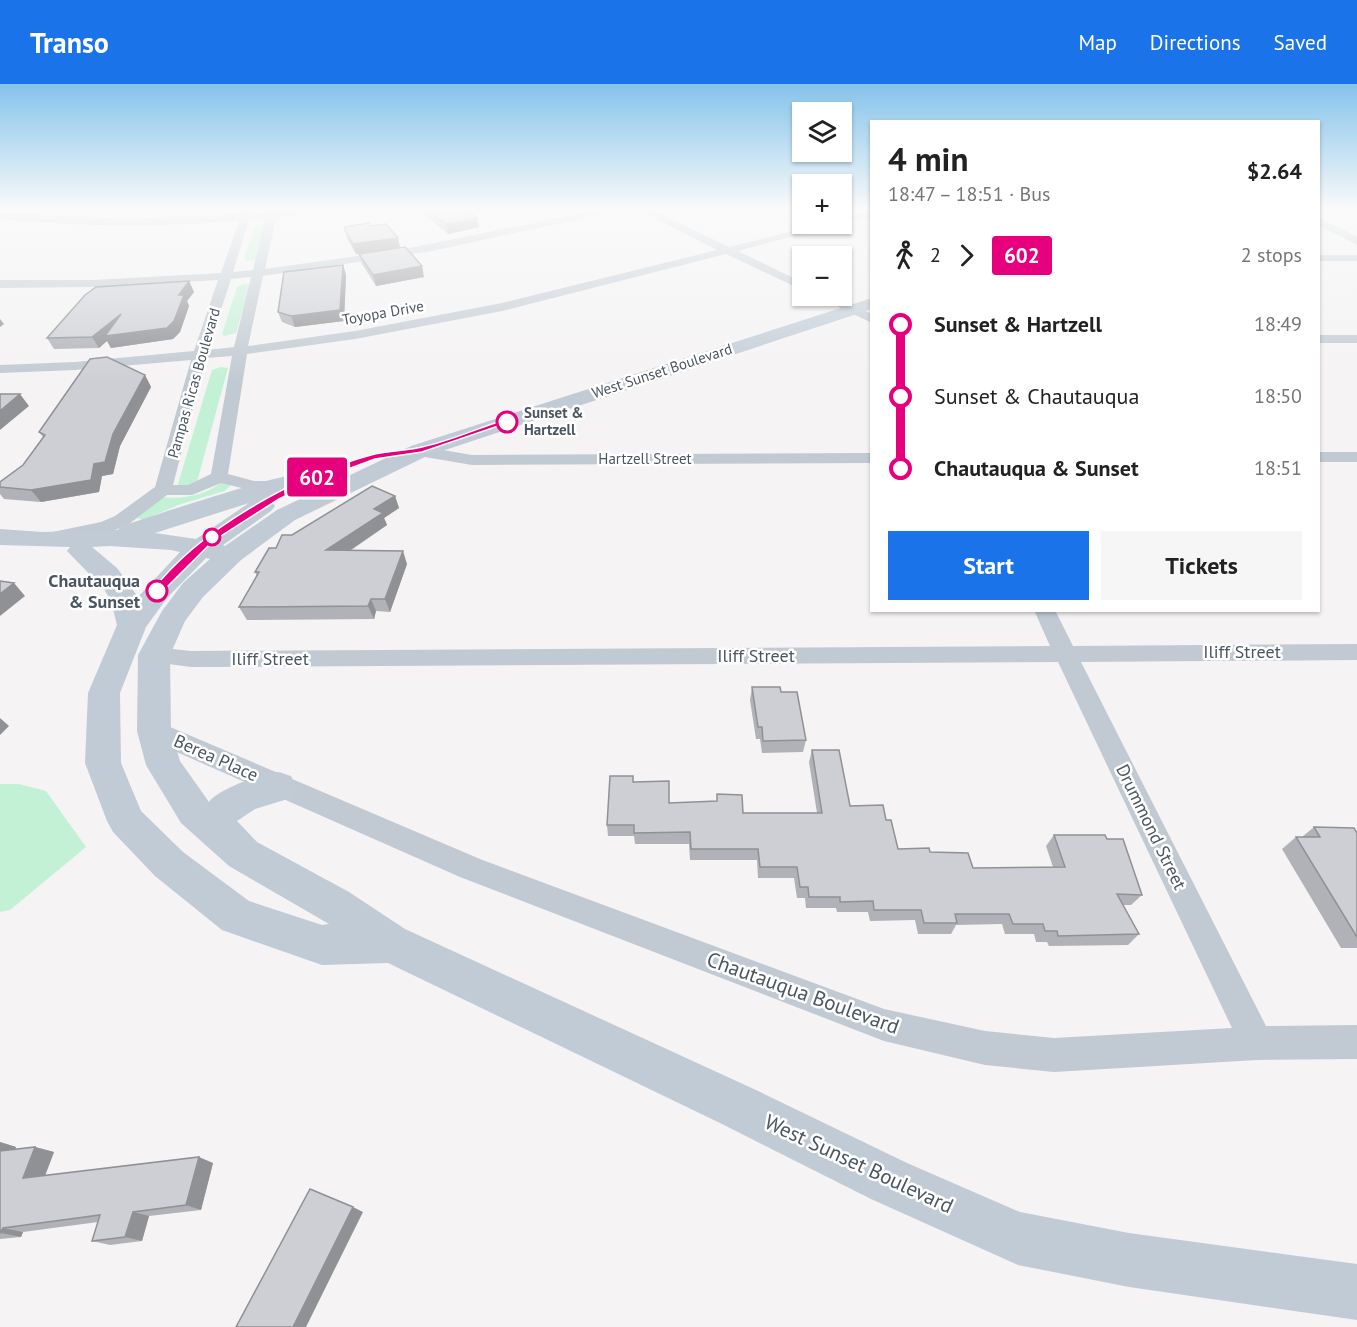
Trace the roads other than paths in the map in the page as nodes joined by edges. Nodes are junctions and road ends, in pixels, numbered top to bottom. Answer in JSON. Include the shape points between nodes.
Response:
{"nodes":[{"id":1,"x":229,"y":266,"type":"edge"},
{"id":2,"x":260,"y":266,"type":"edge"},
{"id":3,"x":308,"y":266,"type":"edge"},
{"id":4,"x":668,"y":266,"type":"edge"},
{"id":5,"x":759,"y":266,"type":"edge"},
{"id":6,"x":258,"y":273,"type":"junction"},
{"id":7,"x":226,"y":275,"type":"junction"},
{"id":8,"x":792,"y":281,"type":"edge"},
{"id":9,"x":0,"y":284,"type":"edge"},
{"id":10,"x":870,"y":304,"type":"edge"},
{"id":11,"x":844,"y":306,"type":"edge"},
{"id":12,"x":851,"y":309,"type":"junction"},
{"id":13,"x":870,"y":319,"type":"edge"},
{"id":14,"x":1320,"y":339,"type":"edge"},
{"id":15,"x":1357,"y":339,"type":"edge"},
{"id":16,"x":240,"y":351,"type":"junction"},
{"id":17,"x":200,"y":354,"type":"junction"},
{"id":18,"x":0,"y":369,"type":"edge"},
{"id":19,"x":419,"y":451,"type":"junction"},
{"id":20,"x":1320,"y":457,"type":"edge"},
{"id":21,"x":1357,"y":457,"type":"edge"},
{"id":22,"x":870,"y":458,"type":"edge"},
{"id":23,"x":219,"y":477,"type":"junction"},
{"id":24,"x":318,"y":477,"type":"junction"},
{"id":25,"x":282,"y":485,"type":"junction"},
{"id":26,"x":164,"y":489,"type":"junction"},
{"id":27,"x":0,"y":537,"type":"edge"},
{"id":28,"x":110,"y":538,"type":"junction"},
{"id":29,"x":42,"y":540,"type":"junction"},
{"id":30,"x":81,"y":551,"type":"junction"},
{"id":31,"x":205,"y":561,"type":"junction"},
{"id":32,"x":1045,"y":612,"type":"edge"},
{"id":33,"x":143,"y":640,"type":"junction"},
{"id":34,"x":1357,"y":652,"type":"edge"},
{"id":35,"x":1066,"y":653,"type":"junction"},
{"id":36,"x":154,"y":731,"type":"junction"},
{"id":37,"x":278,"y":787,"type":"junction"},
{"id":38,"x":243,"y":854,"type":"junction"},
{"id":39,"x":390,"y":943,"type":"junction"},
{"id":40,"x":1357,"y":1042,"type":"edge"},
{"id":41,"x":1257,"y":1043,"type":"junction"},
{"id":42,"x":1357,"y":1292,"type":"edge"}],
"edges":[{"from":1,"to":7,"type":"street","name":"Pampas Ricas Boulevard"},
{"from":2,"to":6,"type":"street","name":"Pampas Ricas Boulevard"},
{"from":3,"to":6,"type":"street"},
{"from":4,"to":16,"type":"street","name":"Toyopa Drive","via":[[502,308]]},
{"from":5,"to":8,"type":"street"},
{"from":6,"to":7,"type":"street"},
{"from":6,"to":16,"type":"street","name":"Pampas Ricas Boulevard"},
{"from":7,"to":9,"type":"street","via":[[68,285]]},
{"from":7,"to":17,"type":"street","name":"Pampas Ricas Boulevard"},
{"from":10,"to":12,"type":"main road","name":"West Sunset Boulevard"},
{"from":11,"to":12,"type":"street"},
{"from":12,"to":13,"type":"street"},
{"from":12,"to":19,"type":"main road","name":"West Sunset Boulevard"},
{"from":14,"to":15,"type":"street"},
{"from":16,"to":17,"type":"street","name":"Toyopa Drive"},
{"from":16,"to":23,"type":"street","name":"Pampas Ricas Boulevard"},
{"from":17,"to":18,"type":"street","name":"Toyopa Drive"},
{"from":17,"to":26,"type":"street","name":"Pampas Ricas Boulevard"},
{"from":19,"to":22,"type":"street","name":"Hartzell Street","via":[[471,460]]},
{"from":19,"to":24,"type":"main road","name":"West Sunset Boulevard","via":[[374,456]]},
{"from":19,"to":31,"type":"main road","name":"West Sunset Boulevard","via":[[286,515]]},
{"from":20,"to":21,"type":"street"},
{"from":23,"to":25,"type":"street","via":[[254,486]]},
{"from":23,"to":26,"type":"street","via":[[188,492]]},
{"from":24,"to":25,"type":"main road"},
{"from":24,"to":31,"type":"main road","name":"West Sunset Boulevard","via":[[248,513]]},
{"from":25,"to":28,"type":"main road"},
{"from":26,"to":29,"type":"street","via":[[114,523]]},
{"from":27,"to":29,"type":"main road"},
{"from":28,"to":29,"type":"main road"},
{"from":28,"to":31,"type":"main road","via":[[171,542]]},
{"from":29,"to":30,"type":"main road"},
{"from":30,"to":31,"type":"main road"},
{"from":30,"to":33,"type":"main road","via":[[108,573],[129,605]]},
{"from":31,"to":33,"type":"main road","name":"West Sunset Boulevard","via":[[172,618]]},
{"from":32,"to":35,"type":"street","name":"Drummond Street"},
{"from":33,"to":35,"type":"street","name":"Iliff Street","via":[[191,659]]},
{"from":33,"to":36,"type":"main road","name":"West Sunset Boulevard"},
{"from":33,"to":39,"type":"main road","name":"West Sunset Boulevard","via":[[104,693],[103,763],[126,822],[169,864],[237,916],[322,945]]},
{"from":34,"to":35,"type":"street","name":"Iliff Street"},
{"from":35,"to":41,"type":"street","name":"Drummond Street"},
{"from":36,"to":37,"type":"street","name":"Berea Place"},
{"from":36,"to":38,"type":"main road","name":"West Sunset Boulevard","via":[[164,765],[194,812]]},
{"from":37,"to":38,"type":"main road","via":[[225,807],[217,824]]},
{"from":37,"to":41,"type":"street","name":"Chautauqua Boulevard","via":[[480,872],[884,1025],[985,1048],[1054,1055]]},
{"from":38,"to":39,"type":"main road","name":"West Sunset Boulevard","via":[[335,904]]},
{"from":39,"to":42,"type":"main road","name":"West Sunset Boulevard","via":[[889,1181],[1018,1238],[1129,1260]]},
{"from":40,"to":41,"type":"street","name":"Chautauqua Boulevard"}]}
